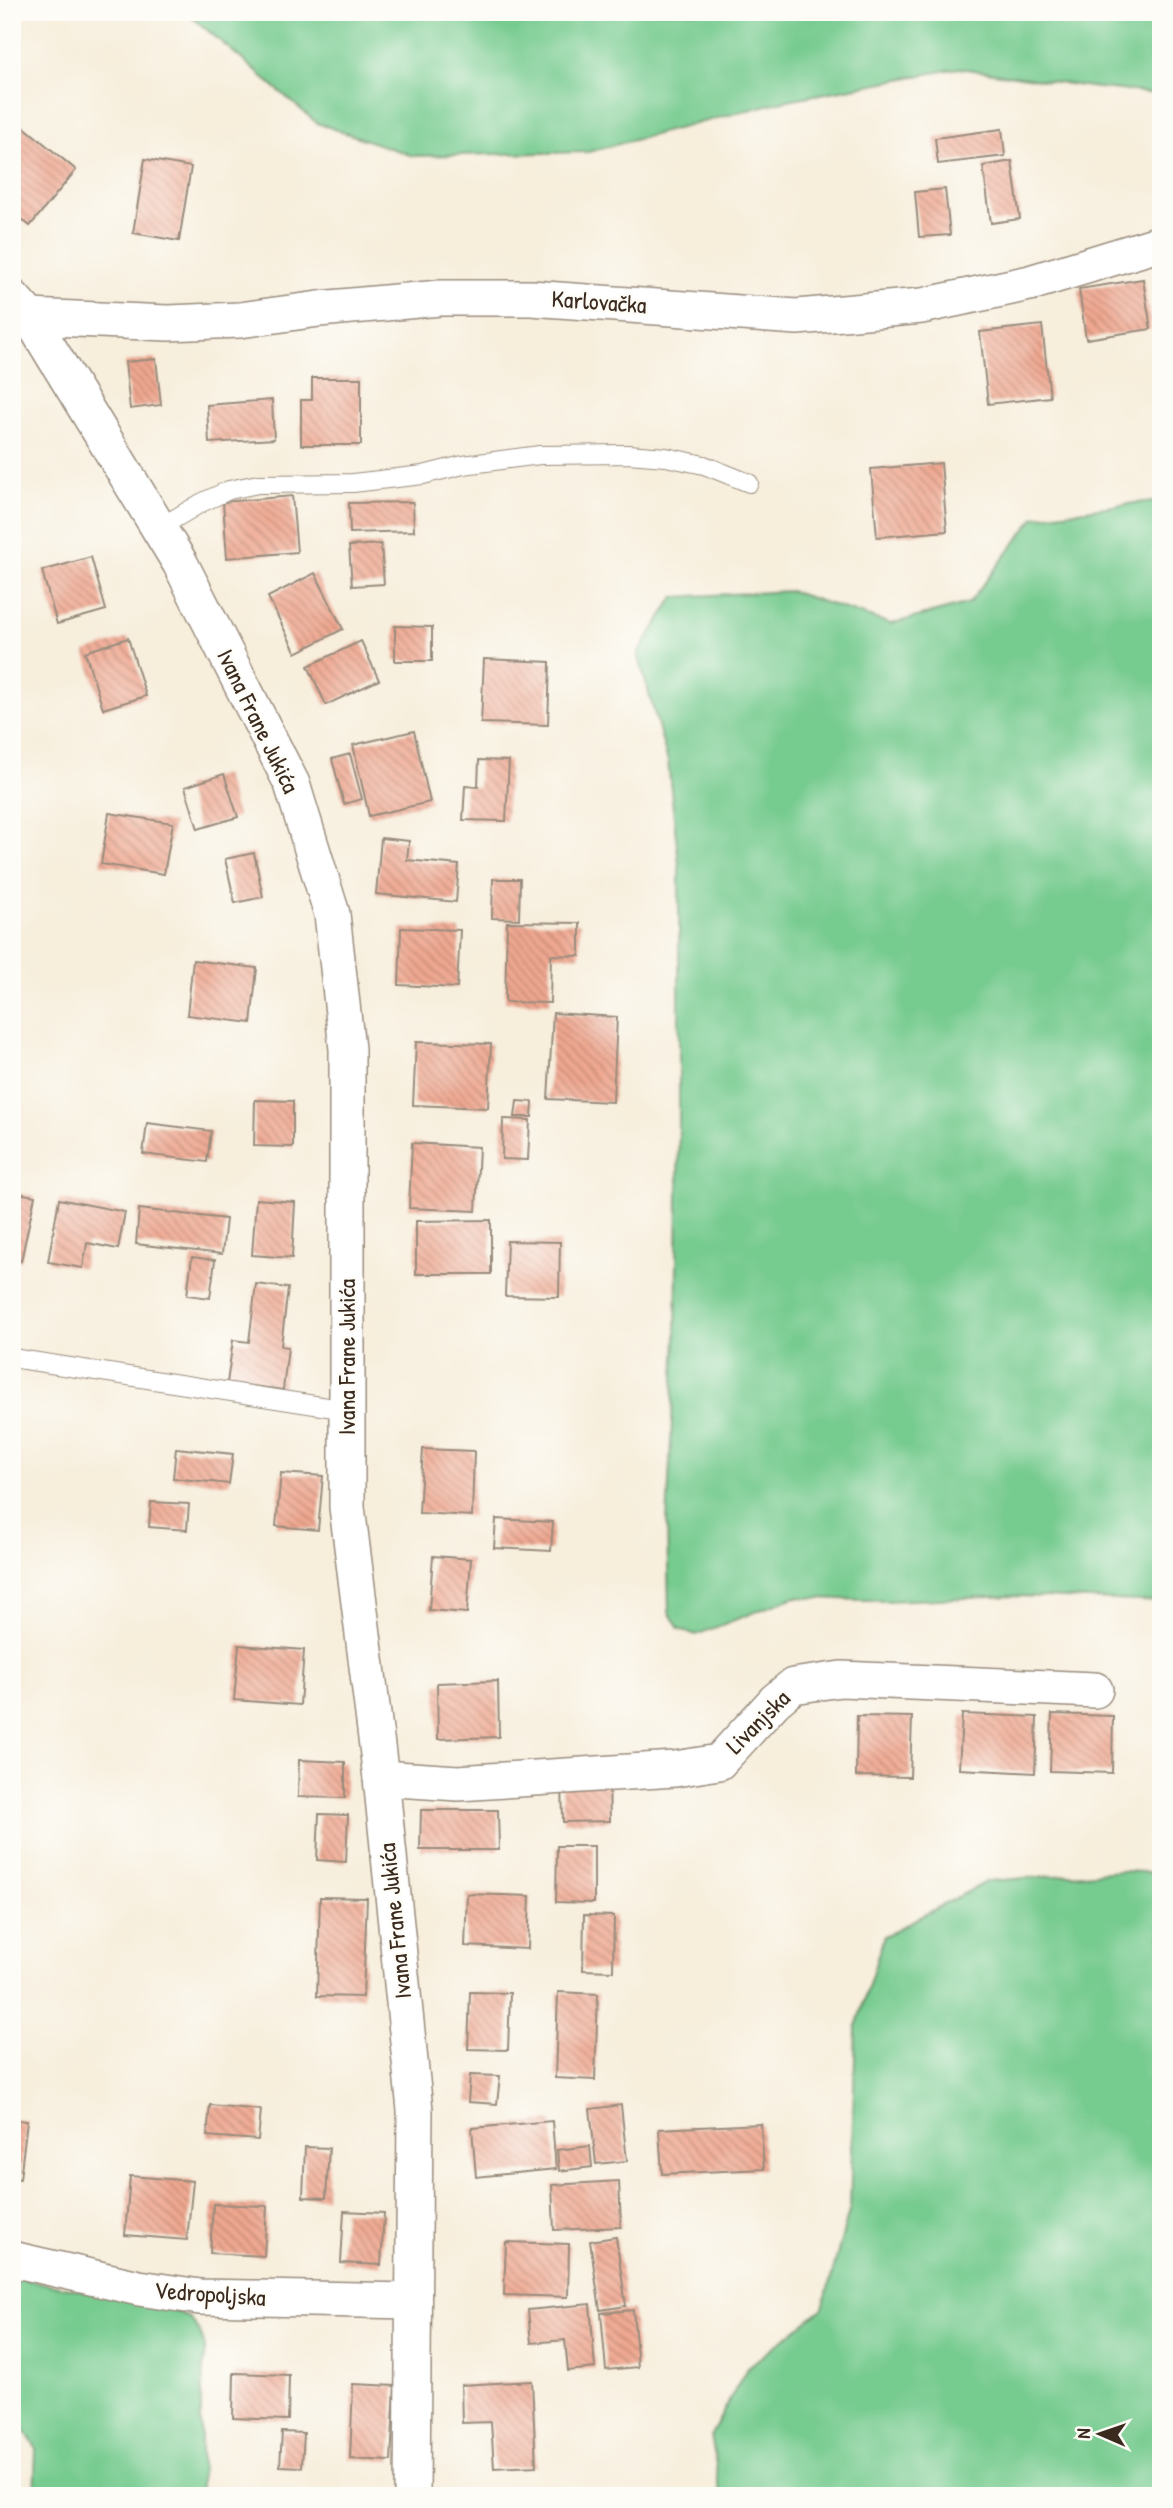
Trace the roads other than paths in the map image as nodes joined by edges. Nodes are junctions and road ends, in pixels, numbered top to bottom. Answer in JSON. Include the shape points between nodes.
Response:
{"nodes":[{"id":1,"x":1161,"y":243,"type":"edge"},
{"id":2,"x":21,"y":307,"type":"edge"},
{"id":3,"x":749,"y":482,"type":"dead end"},
{"id":4,"x":159,"y":528,"type":"junction"},
{"id":5,"x":12,"y":1358,"type":"edge"},
{"id":6,"x":347,"y":1410,"type":"junction"},
{"id":7,"x":1095,"y":1690,"type":"dead end"},
{"id":8,"x":381,"y":1778,"type":"junction"},
{"id":9,"x":12,"y":2259,"type":"edge"},
{"id":10,"x":412,"y":2301,"type":"junction"},
{"id":11,"x":412,"y":2496,"type":"edge"}],
"edges":[{"from":1,"to":2,"type":"street","name":"Karlovačka","via":[[1030,283],[922,306],[797,317],[531,298],[440,298],[168,323]]},
{"from":2,"to":4,"type":"street","name":"Ivana Frane Jukića"},
{"from":3,"to":4,"type":"lane","via":[[666,457],[540,455],[365,481],[258,484],[229,490]]},
{"from":4,"to":6,"type":"street","name":"Ivana Frane Jukića","via":[[292,784],[332,914],[347,1049]]},
{"from":5,"to":6,"type":"lane"},
{"from":6,"to":8,"type":"street","name":"Ivana Frane Jukića","via":[[347,1507]]},
{"from":7,"to":8,"type":"street","name":"Livanjska","via":[[841,1679],[793,1686],[719,1762],[458,1783]]},
{"from":8,"to":10,"type":"street","name":"Ivana Frane Jukića","via":[[415,2110]]},
{"from":9,"to":10,"type":"street","name":"Vedropoljska","via":[[200,2297]]},
{"from":10,"to":11,"type":"street","name":"Ivana Frane Jukića"}]}
